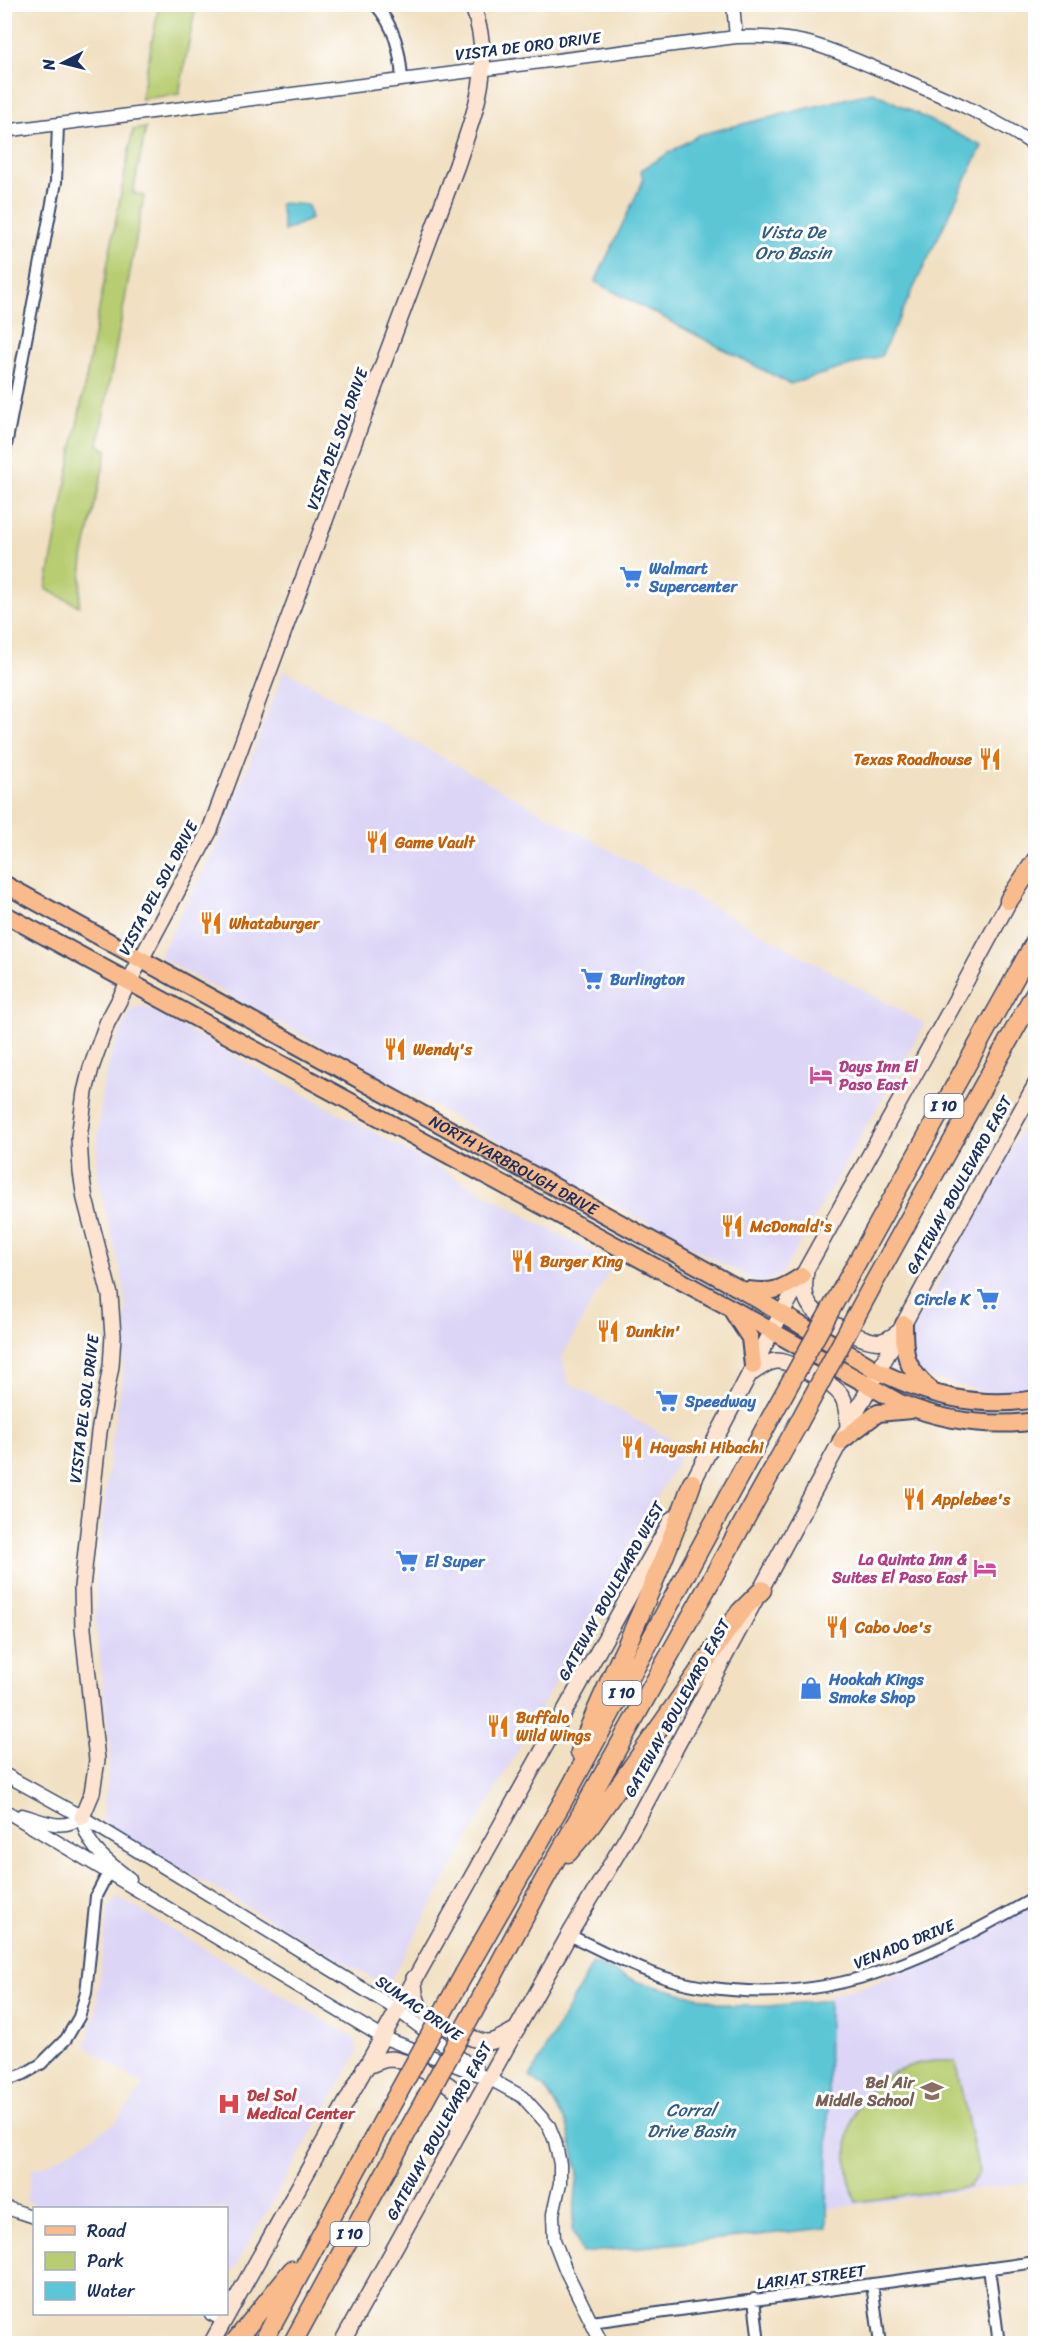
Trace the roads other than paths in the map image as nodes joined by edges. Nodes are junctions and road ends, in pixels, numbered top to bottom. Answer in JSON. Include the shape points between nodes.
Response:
{"nodes":[{"id":1,"x":375,"y":4,"type":"edge"},
{"id":2,"x":472,"y":4,"type":"edge"},
{"id":3,"x":733,"y":4,"type":"edge"},
{"id":4,"x":736,"y":37,"type":"junction"},
{"id":5,"x":484,"y":69,"type":"junction"},
{"id":6,"x":402,"y":79,"type":"junction"},
{"id":7,"x":58,"y":124,"type":"junction"},
{"id":8,"x":4,"y":131,"type":"edge"},
{"id":9,"x":1035,"y":146,"type":"edge"},
{"id":10,"x":4,"y":456,"type":"edge"},
{"id":11,"x":1035,"y":852,"type":"edge"},
{"id":12,"x":1035,"y":860,"type":"edge"},
{"id":13,"x":4,"y":884,"type":"edge"},
{"id":14,"x":1009,"y":900,"type":"junction"},
{"id":15,"x":4,"y":914,"type":"edge"},
{"id":16,"x":1035,"y":940,"type":"edge"},
{"id":17,"x":141,"y":959,"type":"junction"},
{"id":18,"x":129,"y":982,"type":"junction"},
{"id":19,"x":1035,"y":991,"type":"edge"},
{"id":20,"x":1035,"y":1084,"type":"edge"},
{"id":21,"x":490,"y":1151,"type":"junction"},
{"id":22,"x":480,"y":1172,"type":"junction"},
{"id":23,"x":804,"y":1273,"type":"junction"},
{"id":24,"x":740,"y":1289,"type":"junction"},
{"id":25,"x":729,"y":1307,"type":"junction"},
{"id":26,"x":782,"y":1313,"type":"junction"},
{"id":27,"x":901,"y":1328,"type":"junction"},
{"id":28,"x":772,"y":1331,"type":"junction"},
{"id":29,"x":751,"y":1371,"type":"junction"},
{"id":30,"x":878,"y":1371,"type":"junction"},
{"id":31,"x":870,"y":1387,"type":"junction"},
{"id":32,"x":938,"y":1395,"type":"junction"},
{"id":33,"x":1035,"y":1399,"type":"edge"},
{"id":34,"x":918,"y":1411,"type":"junction"},
{"id":35,"x":1035,"y":1421,"type":"edge"},
{"id":36,"x":845,"y":1433,"type":"junction"},
{"id":37,"x":692,"y":1483,"type":"junction"},
{"id":38,"x":762,"y":1590,"type":"junction"},
{"id":39,"x":4,"y":1774,"type":"edge"},
{"id":40,"x":563,"y":1801,"type":"junction"},
{"id":41,"x":4,"y":1810,"type":"edge"},
{"id":42,"x":82,"y":1817,"type":"junction"},
{"id":43,"x":108,"y":1873,"type":"junction"},
{"id":44,"x":542,"y":1884,"type":"junction"},
{"id":45,"x":1035,"y":1897,"type":"edge"},
{"id":46,"x":161,"y":1905,"type":"junction"},
{"id":47,"x":569,"y":1935,"type":"junction"},
{"id":48,"x":414,"y":1978,"type":"junction"},
{"id":49,"x":396,"y":2009,"type":"junction"},
{"id":50,"x":517,"y":2029,"type":"junction"},
{"id":51,"x":382,"y":2037,"type":"junction"},
{"id":52,"x":364,"y":2068,"type":"junction"},
{"id":53,"x":490,"y":2079,"type":"junction"},
{"id":54,"x":4,"y":2081,"type":"edge"},
{"id":55,"x":456,"y":2136,"type":"junction"},
{"id":56,"x":4,"y":2207,"type":"edge"},
{"id":57,"x":33,"y":2217,"type":"edge"},
{"id":58,"x":325,"y":2229,"type":"junction"},
{"id":59,"x":1035,"y":2262,"type":"edge"},
{"id":60,"x":989,"y":2268,"type":"junction"},
{"id":61,"x":872,"y":2284,"type":"junction"},
{"id":62,"x":228,"y":2298,"type":"edge"},
{"id":63,"x":754,"y":2299,"type":"junction"},
{"id":64,"x":217,"y":2317,"type":"edge"},
{"id":65,"x":591,"y":2322,"type":"junction"},
{"id":66,"x":211,"y":2343,"type":"edge"},
{"id":67,"x":233,"y":2343,"type":"edge"},
{"id":68,"x":262,"y":2343,"type":"edge"},
{"id":69,"x":292,"y":2343,"type":"edge"},
{"id":70,"x":341,"y":2343,"type":"edge"},
{"id":71,"x":602,"y":2343,"type":"edge"},
{"id":72,"x":759,"y":2343,"type":"edge"},
{"id":73,"x":880,"y":2343,"type":"edge"},
{"id":74,"x":999,"y":2343,"type":"edge"}],
"edges":[{"from":1,"to":6,"type":"street","via":[[394,34]]},
{"from":2,"to":5,"type":"main road","name":"VISTA DEL SOL DRIVE","via":[[481,35]]},
{"from":3,"to":4,"type":"street"},
{"from":4,"to":5,"type":"street","name":"VISTA DE ORO DRIVE"},
{"from":4,"to":9,"type":"street","name":"VISTA DE ORO DRIVE","via":[[783,38],[840,53],[975,111]]},
{"from":5,"to":6,"type":"street","name":"VISTA DE ORO DRIVE"},
{"from":5,"to":17,"type":"main road","name":"VISTA DEL SOL DRIVE","via":[[457,165],[224,794],[198,854]]},
{"from":6,"to":7,"type":"street","name":"VISTA DE ORO DRIVE"},
{"from":7,"to":8,"type":"street","name":"VISTA DE ORO DRIVE"},
{"from":7,"to":10,"type":"street","via":[[56,182]]},
{"from":11,"to":14,"type":"main road","name":"GATEWAY BOULEVARD WEST"},
{"from":12,"to":14,"type":"highway"},
{"from":13,"to":17,"type":"main road","name":"NORTH YARBROUGH DRIVE"},
{"from":14,"to":23,"type":"main road","name":"GATEWAY BOULEVARD WEST"},
{"from":15,"to":18,"type":"main road","name":"NORTH YARBROUGH DRIVE"},
{"from":16,"to":40,"type":"highway","number":"I 10","bridge":true},
{"from":17,"to":18,"type":"main road","name":"VISTA DEL SOL DRIVE"},
{"from":17,"to":21,"type":"main road","name":"NORTH YARBROUGH DRIVE"},
{"from":18,"to":22,"type":"main road","name":"NORTH YARBROUGH DRIVE"},
{"from":18,"to":42,"type":"main road","name":"VISTA DEL SOL DRIVE","via":[[107,1023],[91,1068],[79,1138],[85,1199],[110,1295],[112,1336],[82,1587],[97,1760],[92,1793]]},
{"from":19,"to":44,"type":"highway","number":"I 10","bridge":true},
{"from":20,"to":27,"type":"main road","name":"GATEWAY BOULEVARD EAST"},
{"from":21,"to":22,"type":"main road"},
{"from":21,"to":24,"type":"main road","name":"NORTH YARBROUGH DRIVE"},
{"from":22,"to":25,"type":"main road","name":"NORTH YARBROUGH DRIVE"},
{"from":23,"to":24,"type":"main road","via":[[774,1291]]},
{"from":23,"to":26,"type":"main road","name":"GATEWAY BOULEVARD WEST"},
{"from":23,"to":27,"type":"main road","via":[[804,1288],[814,1311],[861,1339],[883,1341]]},
{"from":24,"to":26,"type":"main road","name":"NORTH YARBROUGH DRIVE"},
{"from":25,"to":28,"type":"main road","name":"NORTH YARBROUGH DRIVE"},
{"from":25,"to":29,"type":"main road","via":[[750,1338]]},
{"from":26,"to":28,"type":"main road","name":"GATEWAY BOULEVARD WEST"},
{"from":26,"to":30,"type":"main road","name":"NORTH YARBROUGH DRIVE"},
{"from":27,"to":30,"type":"main road","name":"GATEWAY BOULEVARD EAST"},
{"from":27,"to":32,"type":"main road","via":[[907,1363]]},
{"from":28,"to":29,"type":"main road","name":"GATEWAY BOULEVARD WEST"},
{"from":28,"to":31,"type":"main road","name":"NORTH YARBROUGH DRIVE"},
{"from":29,"to":36,"type":"main road","via":[[778,1361],[836,1388],[843,1396]]},
{"from":29,"to":37,"type":"main road","name":"GATEWAY BOULEVARD WEST"},
{"from":30,"to":31,"type":"main road","name":"GATEWAY BOULEVARD EAST"},
{"from":30,"to":32,"type":"main road","name":"NORTH YARBROUGH DRIVE"},
{"from":31,"to":34,"type":"main road","name":"NORTH YARBROUGH DRIVE"},
{"from":31,"to":36,"type":"main road","name":"GATEWAY BOULEVARD EAST"},
{"from":32,"to":33,"type":"main road","name":"NORTH YARBROUGH DRIVE","via":[[983,1403]]},
{"from":34,"to":35,"type":"main road","name":"NORTH YARBROUGH DRIVE","via":[[976,1424]]},
{"from":34,"to":36,"type":"main road","via":[[878,1413]]},
{"from":36,"to":38,"type":"main road","name":"GATEWAY BOULEVARD EAST"},
{"from":37,"to":40,"type":"highway","via":[[664,1558],[590,1723]]},
{"from":37,"to":48,"type":"main road","name":"GATEWAY BOULEVARD WEST"},
{"from":38,"to":44,"type":"highway","via":[[740,1612],[590,1827]]},
{"from":38,"to":47,"type":"main road","name":"GATEWAY BOULEVARD EAST","via":[[633,1827]]},
{"from":39,"to":42,"type":"street","name":"SUMAC DRIVE"},
{"from":40,"to":58,"type":"highway","number":"I 10","bridge":true},
{"from":41,"to":42,"type":"street","via":[[63,1826]]},
{"from":41,"to":43,"type":"street","name":"SUMAC DRIVE"},
{"from":42,"to":46,"type":"street","via":[[90,1844]]},
{"from":42,"to":49,"type":"street","name":"SUMAC DRIVE"},
{"from":43,"to":46,"type":"street","name":"SUMAC DRIVE"},
{"from":43,"to":54,"type":"street","via":[[96,1896],[80,2017],[66,2039],[41,2064]]},
{"from":44,"to":69,"type":"highway","number":"I 10","bridge":true},
{"from":45,"to":47,"type":"street","name":"VENADO DRIVE","via":[[935,1951],[883,1972],[799,1991],[748,1992],[682,1982],[644,1970]]},
{"from":46,"to":51,"type":"street","name":"SUMAC DRIVE"},
{"from":47,"to":50,"type":"main road","name":"GATEWAY BOULEVARD EAST"},
{"from":48,"to":49,"type":"main road","name":"GATEWAY BOULEVARD WEST"},
{"from":48,"to":50,"type":"main road","via":[[414,1994],[430,2020],[487,2042]]},
{"from":49,"to":51,"type":"main road","name":"GATEWAY BOULEVARD WEST"},
{"from":49,"to":53,"type":"street","name":"SUMAC DRIVE"},
{"from":50,"to":53,"type":"main road","name":"GATEWAY BOULEVARD EAST"},
{"from":51,"to":52,"type":"main road","name":"GATEWAY BOULEVARD WEST"},
{"from":51,"to":53,"type":"street","name":"SUMAC DRIVE"},
{"from":52,"to":55,"type":"main road","via":[[389,2059],[403,2061],[449,2085],[458,2094],[461,2108]]},
{"from":52,"to":62,"type":"main road","name":"GATEWAY BOULEVARD WEST"},
{"from":53,"to":55,"type":"main road","name":"GATEWAY BOULEVARD EAST"},
{"from":53,"to":65,"type":"street","via":[[523,2097],[549,2126],[560,2164],[553,2214],[554,2240]]},
{"from":55,"to":70,"type":"main road","name":"GATEWAY BOULEVARD EAST"},
{"from":56,"to":57,"type":"street"},
{"from":58,"to":67,"type":"highway"},
{"from":58,"to":68,"type":"highway","number":"I 10"},
{"from":59,"to":60,"type":"street","name":"LARIAT STREET"},
{"from":60,"to":61,"type":"street","name":"LARIAT STREET"},
{"from":60,"to":74,"type":"street"},
{"from":61,"to":63,"type":"street","name":"LARIAT STREET"},
{"from":61,"to":73,"type":"street"},
{"from":63,"to":65,"type":"street","name":"LARIAT STREET"},
{"from":63,"to":72,"type":"street"},
{"from":64,"to":66,"type":"main road","name":"GATEWAY BOULEVARD WEST"},
{"from":65,"to":71,"type":"street"}]}
